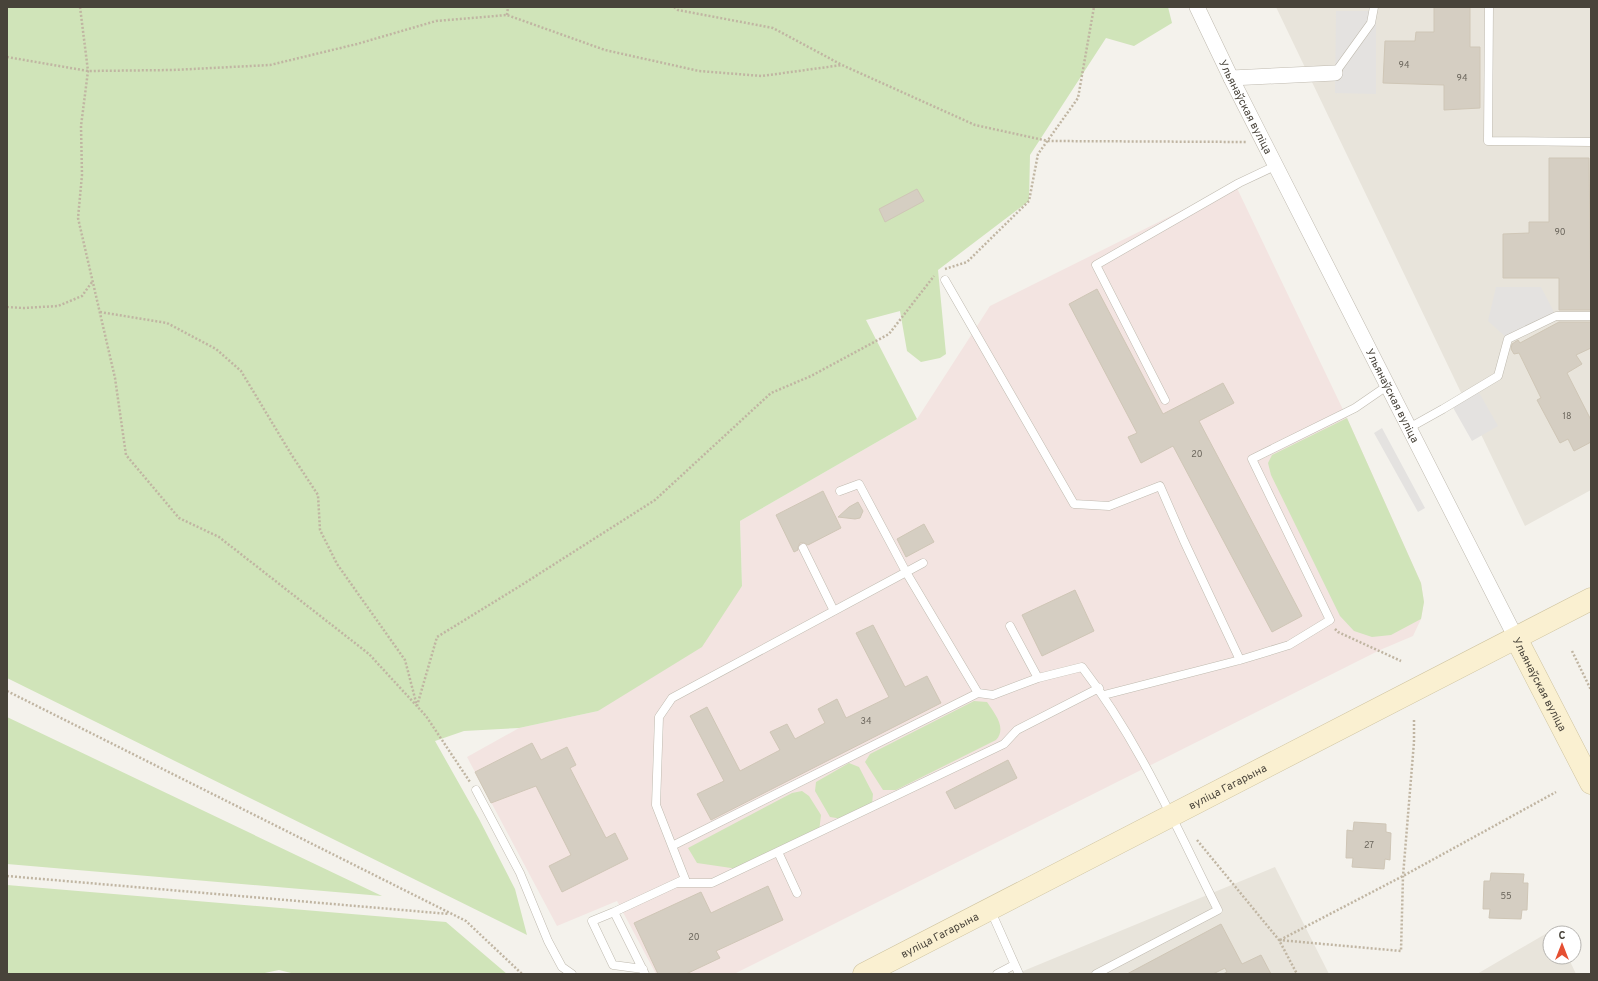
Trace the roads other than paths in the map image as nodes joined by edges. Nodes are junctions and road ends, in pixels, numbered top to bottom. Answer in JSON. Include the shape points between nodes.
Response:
{"nodes":[{"id":1,"x":1197,"y":7,"type":"edge"},
{"id":2,"x":1374,"y":7,"type":"edge"},
{"id":3,"x":1490,"y":7,"type":"edge"},
{"id":4,"x":1335,"y":73,"type":"joint"},
{"id":5,"x":1231,"y":78,"type":"junction"},
{"id":6,"x":1591,"y":142,"type":"edge"},
{"id":7,"x":1275,"y":166,"type":"junction"},
{"id":8,"x":945,"y":280,"type":"dead end"},
{"id":9,"x":1591,"y":316,"type":"edge"},
{"id":10,"x":1387,"y":386,"type":"junction"},
{"id":11,"x":1165,"y":400,"type":"dead end"},
{"id":12,"x":1409,"y":428,"type":"junction"},
{"id":13,"x":840,"y":491,"type":"dead end"},
{"id":14,"x":803,"y":548,"type":"dead end"},
{"id":15,"x":923,"y":563,"type":"dead end"},
{"id":16,"x":906,"y":572,"type":"junction"},
{"id":17,"x":1591,"y":599,"type":"edge"},
{"id":18,"x":834,"y":611,"type":"junction"},
{"id":19,"x":1010,"y":626,"type":"dead end"},
{"id":20,"x":1516,"y":638,"type":"junction"},
{"id":21,"x":1240,"y":660,"type":"junction"},
{"id":22,"x":1038,"y":678,"type":"junction"},
{"id":23,"x":1099,"y":688,"type":"junction"},
{"id":24,"x":978,"y":693,"type":"junction"},
{"id":25,"x":1104,"y":695,"type":"junction"},
{"id":26,"x":1591,"y":783,"type":"edge"},
{"id":27,"x":476,"y":790,"type":"road end"},
{"id":28,"x":1171,"y":816,"type":"junction"},
{"id":29,"x":672,"y":846,"type":"junction"},
{"id":30,"x":778,"y":852,"type":"junction"},
{"id":31,"x":678,"y":883,"type":"junction"},
{"id":32,"x":797,"y":894,"type":"dead end"},
{"id":33,"x":990,"y":909,"type":"junction"},
{"id":34,"x":614,"y":912,"type":"junction"},
{"id":35,"x":1014,"y":965,"type":"junction"},
{"id":36,"x":644,"y":972,"type":"edge"},
{"id":37,"x":572,"y":974,"type":"edge"},
{"id":38,"x":864,"y":974,"type":"edge"},
{"id":39,"x":997,"y":974,"type":"edge"},
{"id":40,"x":1019,"y":974,"type":"edge"},
{"id":41,"x":1096,"y":974,"type":"edge"}],
"edges":[{"from":1,"to":5,"type":"street","name":"Ульянаўская вуліца"},
{"from":2,"to":4,"type":"lane","via":[[1371,23]]},
{"from":3,"to":6,"type":"lane","via":[[1488,141]]},
{"from":4,"to":5,"type":"street"},
{"from":5,"to":7,"type":"street","name":"Ульянаўская вуліца"},
{"from":7,"to":10,"type":"street","name":"Ульянаўская вуліца"},
{"from":7,"to":11,"type":"lane","via":[[1239,183],[1096,264]]},
{"from":8,"to":21,"type":"lane","via":[[1074,504],[1110,506],[1160,486]]},
{"from":9,"to":12,"type":"lane","via":[[1556,316],[1508,339],[1498,376]]},
{"from":10,"to":12,"type":"street","name":"Ульянаўская вуліца"},
{"from":10,"to":21,"type":"lane","via":[[1355,408],[1252,459],[1330,620],[1289,645]]},
{"from":12,"to":20,"type":"street","name":"Ульянаўская вуліца"},
{"from":13,"to":16,"type":"lane","via":[[859,484]]},
{"from":14,"to":18,"type":"lane"},
{"from":15,"to":16,"type":"lane"},
{"from":16,"to":18,"type":"lane"},
{"from":16,"to":24,"type":"lane"},
{"from":17,"to":20,"type":"main road","name":"вуліца Гагарына"},
{"from":18,"to":29,"type":"lane","via":[[672,698],[659,717],[656,804]]},
{"from":19,"to":22,"type":"lane"},
{"from":20,"to":26,"type":"main road","name":"Ульянаўская вуліца"},
{"from":20,"to":28,"type":"main road","name":"вуліца Гагарына"},
{"from":21,"to":25,"type":"lane"},
{"from":22,"to":23,"type":"lane","via":[[1082,667]]},
{"from":22,"to":24,"type":"lane","via":[[993,695]]},
{"from":23,"to":25,"type":"lane"},
{"from":23,"to":30,"type":"lane","via":[[1017,730],[1004,744]]},
{"from":24,"to":29,"type":"lane"},
{"from":25,"to":28,"type":"lane","via":[[1147,767]]},
{"from":27,"to":37,"type":"lane","via":[[520,873],[562,968]]},
{"from":28,"to":33,"type":"main road","name":"вуліца Гагарына"},
{"from":28,"to":41,"type":"lane","via":[[1218,910]]},
{"from":29,"to":31,"type":"lane","via":[[685,879]]},
{"from":30,"to":31,"type":"lane","via":[[712,883]]},
{"from":30,"to":32,"type":"lane"},
{"from":31,"to":34,"type":"lane"},
{"from":33,"to":35,"type":"lane"},
{"from":33,"to":38,"type":"main road","name":"вуліца Гагарына"},
{"from":34,"to":36,"type":"lane"},
{"from":34,"to":36,"type":"lane","via":[[592,921],[613,965]]},
{"from":35,"to":39,"type":"lane"},
{"from":35,"to":40,"type":"lane"}]}
